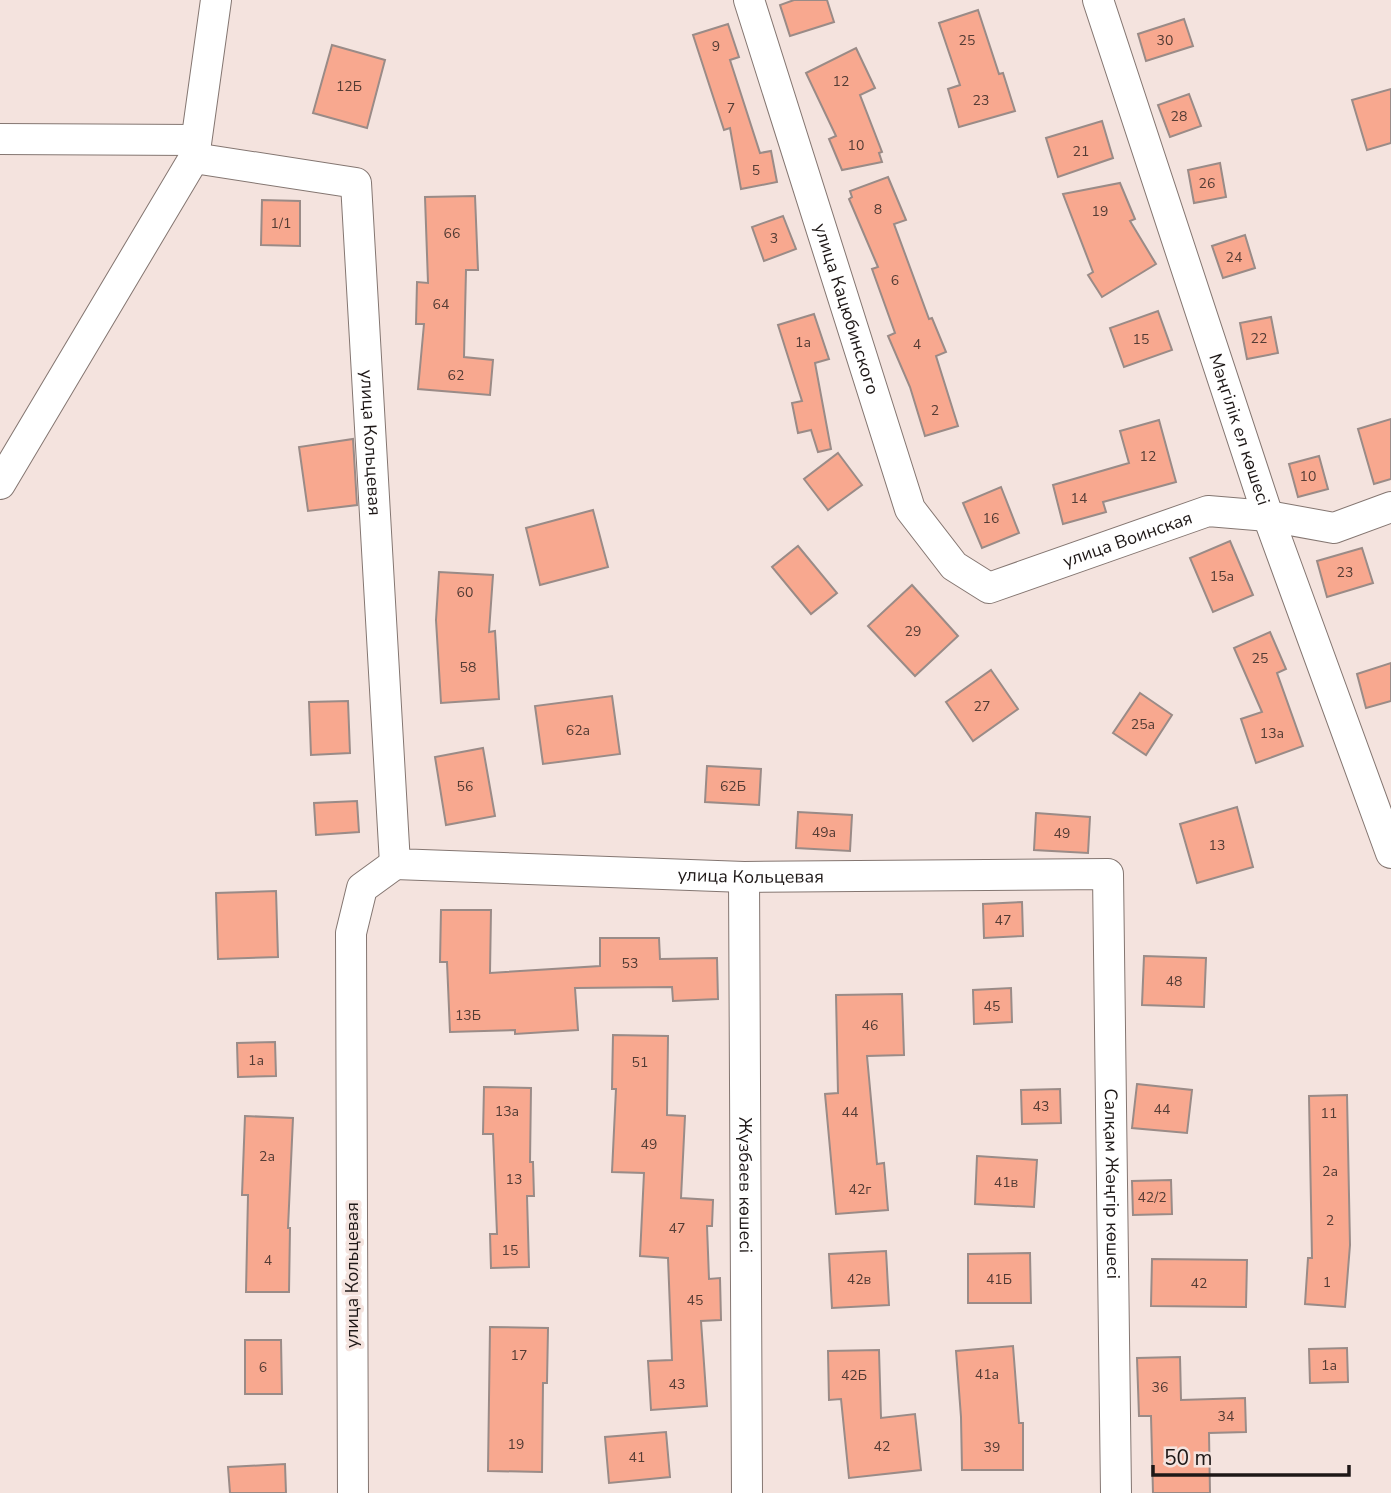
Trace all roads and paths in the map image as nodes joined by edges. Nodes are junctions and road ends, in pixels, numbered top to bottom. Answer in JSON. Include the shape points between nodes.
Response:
{"nodes":[{"id":1,"x":216,"y":0,"type":"edge"},
{"id":2,"x":750,"y":0,"type":"edge"},
{"id":3,"x":1098,"y":0,"type":"edge"},
{"id":4,"x":0,"y":139,"type":"edge"},
{"id":5,"x":195,"y":149,"type":"junction"},
{"id":6,"x":0,"y":484,"type":"edge"},
{"id":7,"x":1391,"y":507,"type":"edge"},
{"id":8,"x":1268,"y":516,"type":"junction"},
{"id":9,"x":989,"y":588,"type":"joint"},
{"id":10,"x":1391,"y":853,"type":"edge"},
{"id":11,"x":395,"y":864,"type":"junction"},
{"id":12,"x":1108,"y":874,"type":"joint"},
{"id":13,"x":744,"y":877,"type":"junction"},
{"id":14,"x":353,"y":1493,"type":"edge"},
{"id":15,"x":747,"y":1493,"type":"edge"},
{"id":16,"x":1116,"y":1493,"type":"edge"}],
"edges":[{"from":1,"to":5,"type":"street"},
{"from":2,"to":9,"type":"street","name":"улица Кацюбинского","via":[[910,509],[954,566]]},
{"from":3,"to":8,"type":"street","name":"Мәңгілік ел көшесі"},
{"from":4,"to":5,"type":"street"},
{"from":5,"to":6,"type":"street"},
{"from":5,"to":11,"type":"street","name":"улица Кольцевая","via":[[356,183]]},
{"from":7,"to":8,"type":"street","name":"улица Воинская","via":[[1334,528]]},
{"from":8,"to":9,"type":"street","name":"улица Воинская","via":[[1208,511]]},
{"from":8,"to":10,"type":"street","name":"Мәңгілік ел көшесі"},
{"from":11,"to":13,"type":"street","name":"улица Кольцевая"},
{"from":11,"to":14,"type":"street","name":"улица Кольцевая","via":[[362,888],[351,933]]},
{"from":12,"to":13,"type":"street","name":"улица Кольцевая"},
{"from":12,"to":16,"type":"street","name":"Салқам Жәңгір көшесі"},
{"from":13,"to":15,"type":"street","name":"Жүзбаев көшесі"}]}
